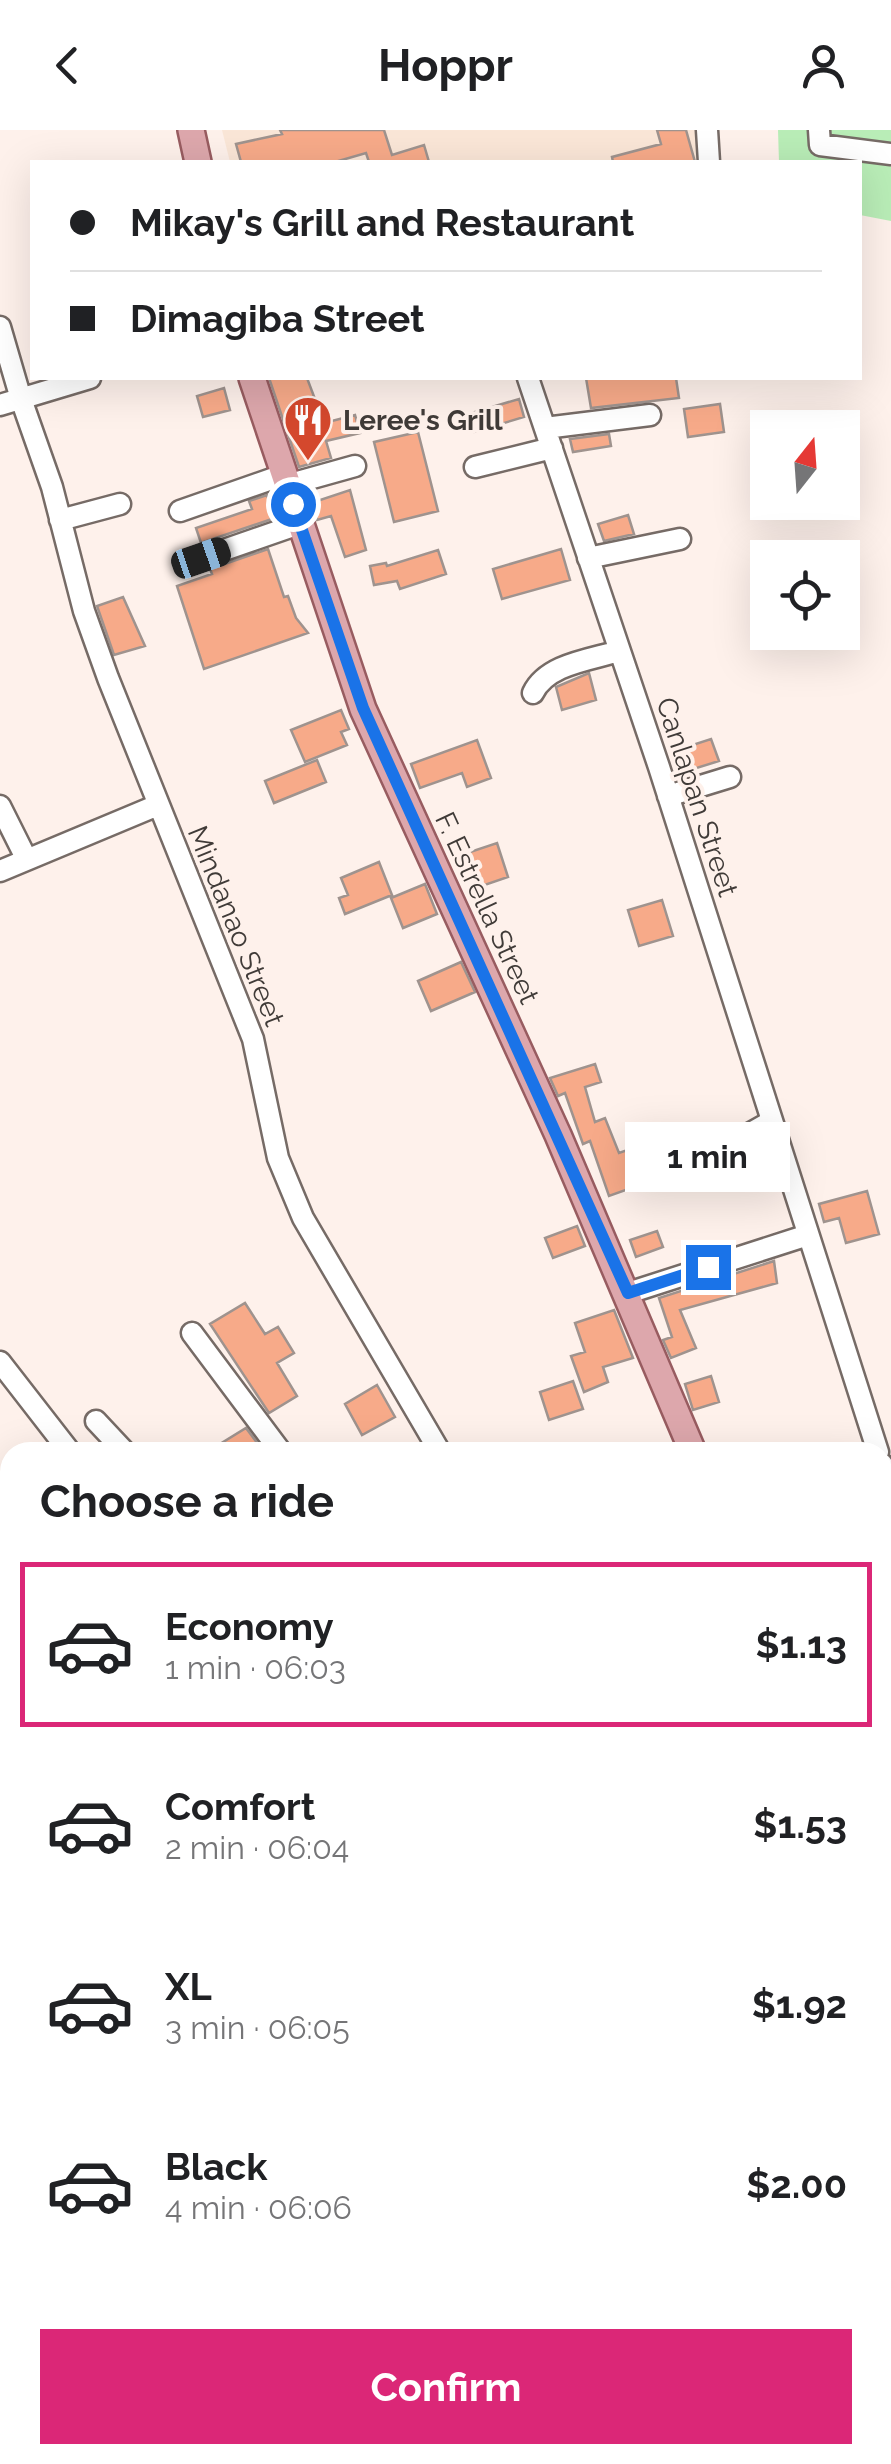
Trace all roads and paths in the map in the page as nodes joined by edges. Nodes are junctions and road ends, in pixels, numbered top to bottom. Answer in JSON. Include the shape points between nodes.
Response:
{"nodes":[{"id":1,"x":191,"y":130,"type":"edge"},
{"id":2,"x":707,"y":130,"type":"edge"},
{"id":3,"x":816,"y":146,"type":"edge"},
{"id":4,"x":891,"y":154,"type":"edge"},
{"id":5,"x":198,"y":160,"type":"edge"},
{"id":6,"x":708,"y":160,"type":"edge"},
{"id":7,"x":0,"y":327,"type":"edge"},
{"id":8,"x":83,"y":380,"type":"edge"},
{"id":9,"x":253,"y":380,"type":"edge"},
{"id":10,"x":529,"y":380,"type":"edge"},
{"id":11,"x":10,"y":402,"type":"edge"},
{"id":12,"x":650,"y":416,"type":"dead end"},
{"id":13,"x":548,"y":438,"type":"junction"},
{"id":14,"x":356,"y":466,"type":"dead end"},
{"id":15,"x":476,"y":467,"type":"dead end"},
{"id":16,"x":285,"y":480,"type":"junction"},
{"id":17,"x":120,"y":504,"type":"dead end"},
{"id":18,"x":180,"y":510,"type":"dead end"},
{"id":19,"x":60,"y":520,"type":"junction"},
{"id":20,"x":299,"y":524,"type":"junction"},
{"id":21,"x":680,"y":539,"type":"dead end"},
{"id":22,"x":201,"y":558,"type":"dead end"},
{"id":23,"x":588,"y":558,"type":"junction"},
{"id":24,"x":620,"y":651,"type":"junction"},
{"id":25,"x":533,"y":693,"type":"dead end"},
{"id":26,"x":730,"y":776,"type":"dead end"},
{"id":27,"x":668,"y":796,"type":"junction"},
{"id":28,"x":158,"y":805,"type":"junction"},
{"id":29,"x":0,"y":806,"type":"edge"},
{"id":30,"x":26,"y":858,"type":"junction"},
{"id":31,"x":0,"y":871,"type":"edge"},
{"id":32,"x":772,"y":1121,"type":"junction"},
{"id":33,"x":712,"y":1156,"type":"dead end"},
{"id":34,"x":808,"y":1235,"type":"junction"},
{"id":35,"x":628,"y":1293,"type":"junction"},
{"id":36,"x":192,"y":1333,"type":"dead end"},
{"id":37,"x":0,"y":1362,"type":"edge"},
{"id":38,"x":96,"y":1421,"type":"dead end"},
{"id":39,"x":62,"y":1442,"type":"edge"},
{"id":40,"x":116,"y":1442,"type":"edge"},
{"id":41,"x":274,"y":1442,"type":"edge"},
{"id":42,"x":434,"y":1442,"type":"edge"},
{"id":43,"x":689,"y":1442,"type":"edge"},
{"id":44,"x":875,"y":1442,"type":"edge"}],
"edges":[{"from":1,"to":5,"type":"main road"},
{"from":2,"to":6,"type":"street"},
{"from":3,"to":4,"type":"street"},
{"from":7,"to":11,"type":"street","name":"Mindanao Street"},
{"from":8,"to":11,"type":"street"},
{"from":9,"to":16,"type":"main road","name":"F. Estrella Street"},
{"from":10,"to":13,"type":"street","name":"Canlapan Street"},
{"from":11,"to":19,"type":"street","name":"Mindanao Street"},
{"from":12,"to":13,"type":"street"},
{"from":13,"to":15,"type":"street"},
{"from":13,"to":23,"type":"street","name":"Canlapan Street"},
{"from":14,"to":16,"type":"street"},
{"from":16,"to":18,"type":"street"},
{"from":16,"to":20,"type":"main road","name":"F. Estrella Street"},
{"from":17,"to":19,"type":"street"},
{"from":19,"to":28,"type":"street","name":"Mindanao Street","via":[[84,610]]},
{"from":20,"to":22,"type":"street"},
{"from":20,"to":35,"type":"main road","name":"F. Estrella Street","via":[[363,708]]},
{"from":21,"to":23,"type":"street"},
{"from":23,"to":24,"type":"street","name":"Canlapan Street"},
{"from":24,"to":25,"type":"street","via":[[551,672]]},
{"from":24,"to":27,"type":"street","name":"Canlapan Street"},
{"from":26,"to":27,"type":"street"},
{"from":27,"to":32,"type":"street","name":"Canlapan Street"},
{"from":28,"to":30,"type":"street"},
{"from":28,"to":42,"type":"street","name":"Mindanao Street","via":[[253,1039],[278,1158],[303,1218]]},
{"from":29,"to":30,"type":"street"},
{"from":30,"to":31,"type":"street"},
{"from":32,"to":33,"type":"street"},
{"from":32,"to":34,"type":"street","name":"Canlapan Street"},
{"from":34,"to":35,"type":"street"},
{"from":34,"to":44,"type":"street","name":"Canlapan Street"},
{"from":35,"to":43,"type":"main road","name":"F. Estrella Street"},
{"from":36,"to":41,"type":"street"},
{"from":37,"to":39,"type":"street"},
{"from":38,"to":40,"type":"street"}]}
